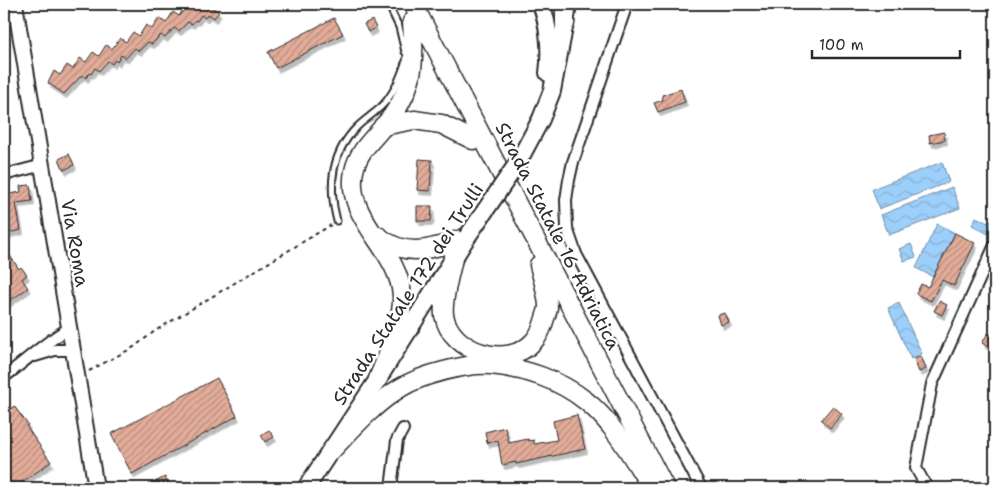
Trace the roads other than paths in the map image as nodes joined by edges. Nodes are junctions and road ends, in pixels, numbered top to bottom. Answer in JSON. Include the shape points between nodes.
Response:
{"nodes":[{"id":1,"x":388,"y":4,"type":"edge"},
{"id":2,"x":403,"y":4,"type":"edge"},
{"id":3,"x":414,"y":4,"type":"edge"},
{"id":4,"x":541,"y":4,"type":"edge"},
{"id":5,"x":567,"y":4,"type":"edge"},
{"id":6,"x":627,"y":4,"type":"edge"},
{"id":7,"x":12,"y":8,"type":"edge"},
{"id":8,"x":412,"y":22,"type":"junction"},
{"id":9,"x":565,"y":24,"type":"joint"},
{"id":10,"x":541,"y":119,"type":"junction"},
{"id":11,"x":383,"y":126,"type":"junction"},
{"id":12,"x":473,"y":140,"type":"junction"},
{"id":13,"x":43,"y":165,"type":"junction"},
{"id":14,"x":4,"y":175,"type":"edge"},
{"id":15,"x":337,"y":221,"type":"road end"},
{"id":16,"x":370,"y":229,"type":"junction"},
{"id":17,"x":467,"y":237,"type":"junction"},
{"id":18,"x":995,"y":245,"type":"edge"},
{"id":19,"x":453,"y":258,"type":"junction"},
{"id":20,"x":539,"y":265,"type":"junction"},
{"id":21,"x":70,"y":328,"type":"junction"},
{"id":22,"x":74,"y":350,"type":"junction"},
{"id":23,"x":31,"y":357,"type":"junction"},
{"id":24,"x":4,"y":377,"type":"edge"},
{"id":25,"x":378,"y":379,"type":"junction"},
{"id":26,"x":403,"y":429,"type":"dead end"},
{"id":27,"x":330,"y":452,"type":"junction"},
{"id":28,"x":96,"y":488,"type":"edge"},
{"id":29,"x":306,"y":488,"type":"edge"},
{"id":30,"x":391,"y":488,"type":"edge"},
{"id":31,"x":652,"y":488,"type":"edge"},
{"id":32,"x":665,"y":488,"type":"edge"},
{"id":33,"x":701,"y":488,"type":"edge"},
{"id":34,"x":927,"y":488,"type":"edge"}],
"edges":[{"from":1,"to":15,"type":"lane","via":[[405,48],[405,64],[391,96],[356,127],[334,165],[331,189]]},
{"from":2,"to":8,"type":"highway","name":"Strada Statale 16 Adriatica"},
{"from":3,"to":32,"type":"highway","name":"Strada Statale 16 Adriatica"},
{"from":4,"to":10,"type":"main road","via":[[549,42]]},
{"from":5,"to":9,"type":"highway"},
{"from":6,"to":33,"type":"street","via":[[573,162],[566,200],[567,228],[576,254]]},
{"from":7,"to":13,"type":"street","name":"Via Roma"},
{"from":8,"to":11,"type":"highway","via":[[413,67],[405,95]]},
{"from":8,"to":12,"type":"highway","name":"Strada Statale 16 Adriatica"},
{"from":9,"to":10,"type":"main road","via":[[552,91]]},
{"from":10,"to":17,"type":"main road","name":"Strada Statale 172 dei Trulli","bridge":true,"via":[[517,164]]},
{"from":11,"to":12,"type":"highway","via":[[414,120],[442,124]]},
{"from":11,"to":16,"type":"highway","via":[[368,142],[354,171],[354,193],[360,214]]},
{"from":12,"to":20,"type":"highway","name":"Strada Statale 16 Adriatica"},
{"from":13,"to":14,"type":"street"},
{"from":13,"to":21,"type":"street","name":"Via Roma"},
{"from":16,"to":17,"type":"highway","via":[[389,245],[408,250],[435,248]]},
{"from":16,"to":25,"type":"highway","via":[[394,264],[402,296],[398,330]]},
{"from":17,"to":19,"type":"main road","name":"Strada Statale 172 dei Trulli"},
{"from":18,"to":34,"type":"street","via":[[932,384],[916,468]]},
{"from":19,"to":20,"type":"highway","via":[[444,315],[452,335],[469,349],[490,355],[516,353],[533,342],[543,326],[548,306]]},
{"from":19,"to":25,"type":"main road","name":"Strada Statale 172 dei Trulli"},
{"from":20,"to":31,"type":"highway","name":"Strada Statale 16 Adriatica"},
{"from":21,"to":22,"type":"street","name":"Via Roma"},
{"from":21,"to":23,"type":"street","via":[[50,339]]},
{"from":22,"to":23,"type":"street","via":[[55,350]]},
{"from":22,"to":28,"type":"street","name":"Via Roma"},
{"from":23,"to":24,"type":"street"},
{"from":25,"to":27,"type":"main road","name":"Strada Statale 172 dei Trulli"},
{"from":26,"to":30,"type":"street","via":[[397,440]]},
{"from":27,"to":29,"type":"main road","name":"Strada Statale 172 dei Trulli"},
{"from":27,"to":31,"type":"highway","via":[[372,408],[401,387],[456,368],[490,365],[523,370],[555,382],[586,400],[613,429]]}]}
